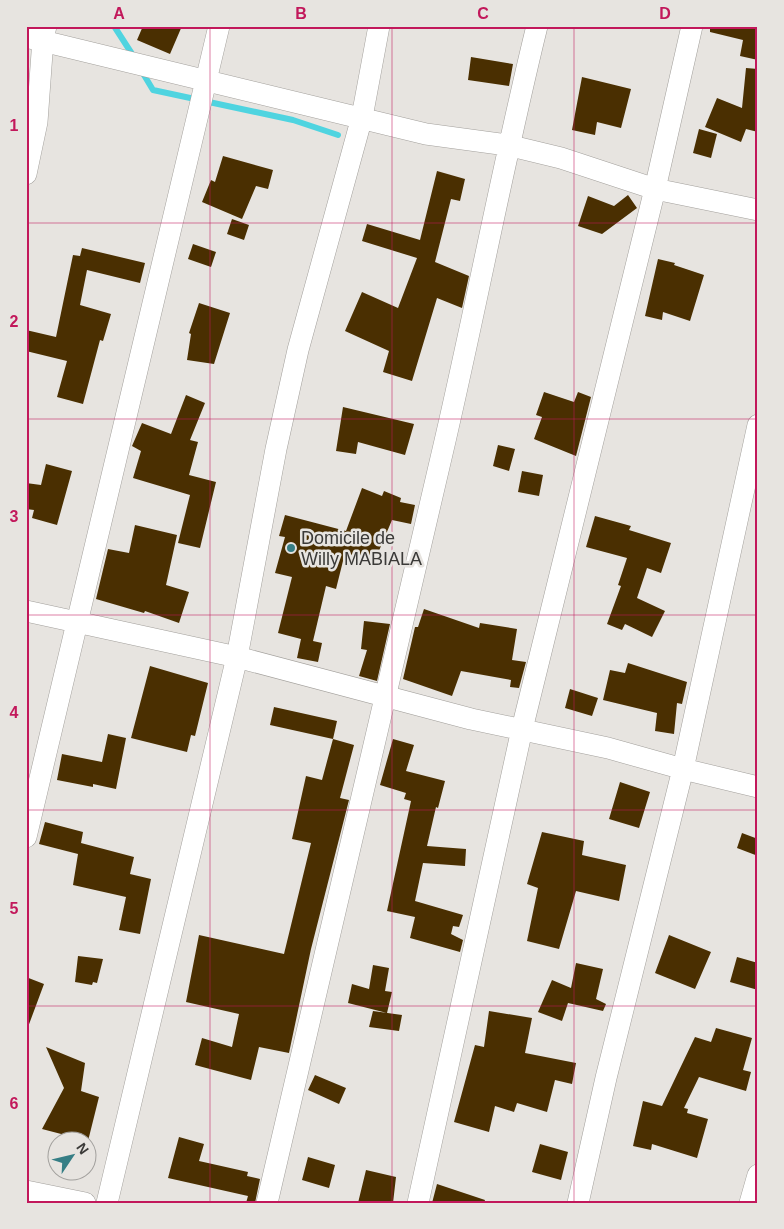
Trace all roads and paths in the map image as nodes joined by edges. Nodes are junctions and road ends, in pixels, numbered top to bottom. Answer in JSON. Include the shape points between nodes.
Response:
{"nodes":[{"id":1,"x":219,"y":26,"type":"edge"},
{"id":2,"x":379,"y":26,"type":"edge"},
{"id":3,"x":537,"y":26,"type":"edge"},
{"id":4,"x":692,"y":26,"type":"edge"},
{"id":5,"x":39,"y":34,"type":"edge"},
{"id":6,"x":206,"y":82,"type":"junction"},
{"id":7,"x":362,"y":117,"type":"junction"},
{"id":8,"x":507,"y":145,"type":"junction"},
{"id":9,"x":26,"y":174,"type":"edge"},
{"id":10,"x":655,"y":189,"type":"junction"},
{"id":11,"x":758,"y":210,"type":"edge"},
{"id":12,"x":758,"y":425,"type":"edge"},
{"id":13,"x":26,"y":611,"type":"edge"},
{"id":14,"x":76,"y":623,"type":"junction"},
{"id":15,"x":237,"y":657,"type":"junction"},
{"id":16,"x":386,"y":695,"type":"junction"},
{"id":17,"x":522,"y":729,"type":"junction"},
{"id":18,"x":683,"y":770,"type":"junction"},
{"id":19,"x":758,"y":787,"type":"edge"},
{"id":20,"x":26,"y":837,"type":"edge"},
{"id":21,"x":758,"y":1175,"type":"edge"},
{"id":22,"x":26,"y":1192,"type":"edge"},
{"id":23,"x":85,"y":1203,"type":"edge"},
{"id":24,"x":107,"y":1203,"type":"edge"},
{"id":25,"x":268,"y":1203,"type":"edge"},
{"id":26,"x":418,"y":1203,"type":"edge"},
{"id":27,"x":578,"y":1203,"type":"edge"},
{"id":28,"x":750,"y":1203,"type":"edge"}],
"edges":[{"from":1,"to":6,"type":"street"},
{"from":2,"to":7,"type":"street"},
{"from":3,"to":8,"type":"street"},
{"from":4,"to":10,"type":"street"},
{"from":5,"to":6,"type":"street"},
{"from":5,"to":9,"type":"street","via":[[37,122]]},
{"from":6,"to":7,"type":"street"},
{"from":6,"to":14,"type":"street"},
{"from":7,"to":8,"type":"street","via":[[426,134]]},
{"from":7,"to":15,"type":"street","via":[[298,350]]},
{"from":8,"to":10,"type":"street","via":[[561,158]]},
{"from":8,"to":16,"type":"street","via":[[491,236]]},
{"from":10,"to":11,"type":"street"},
{"from":10,"to":17,"type":"street"},
{"from":12,"to":18,"type":"street"},
{"from":13,"to":14,"type":"street"},
{"from":14,"to":15,"type":"street"},
{"from":14,"to":20,"type":"street"},
{"from":15,"to":16,"type":"street"},
{"from":15,"to":24,"type":"street"},
{"from":16,"to":17,"type":"street","via":[[471,719]]},
{"from":16,"to":25,"type":"street"},
{"from":17,"to":18,"type":"street","via":[[608,748]]},
{"from":17,"to":26,"type":"street"},
{"from":18,"to":19,"type":"street"},
{"from":18,"to":27,"type":"street"},
{"from":21,"to":28,"type":"street"},
{"from":22,"to":23,"type":"street"}]}
